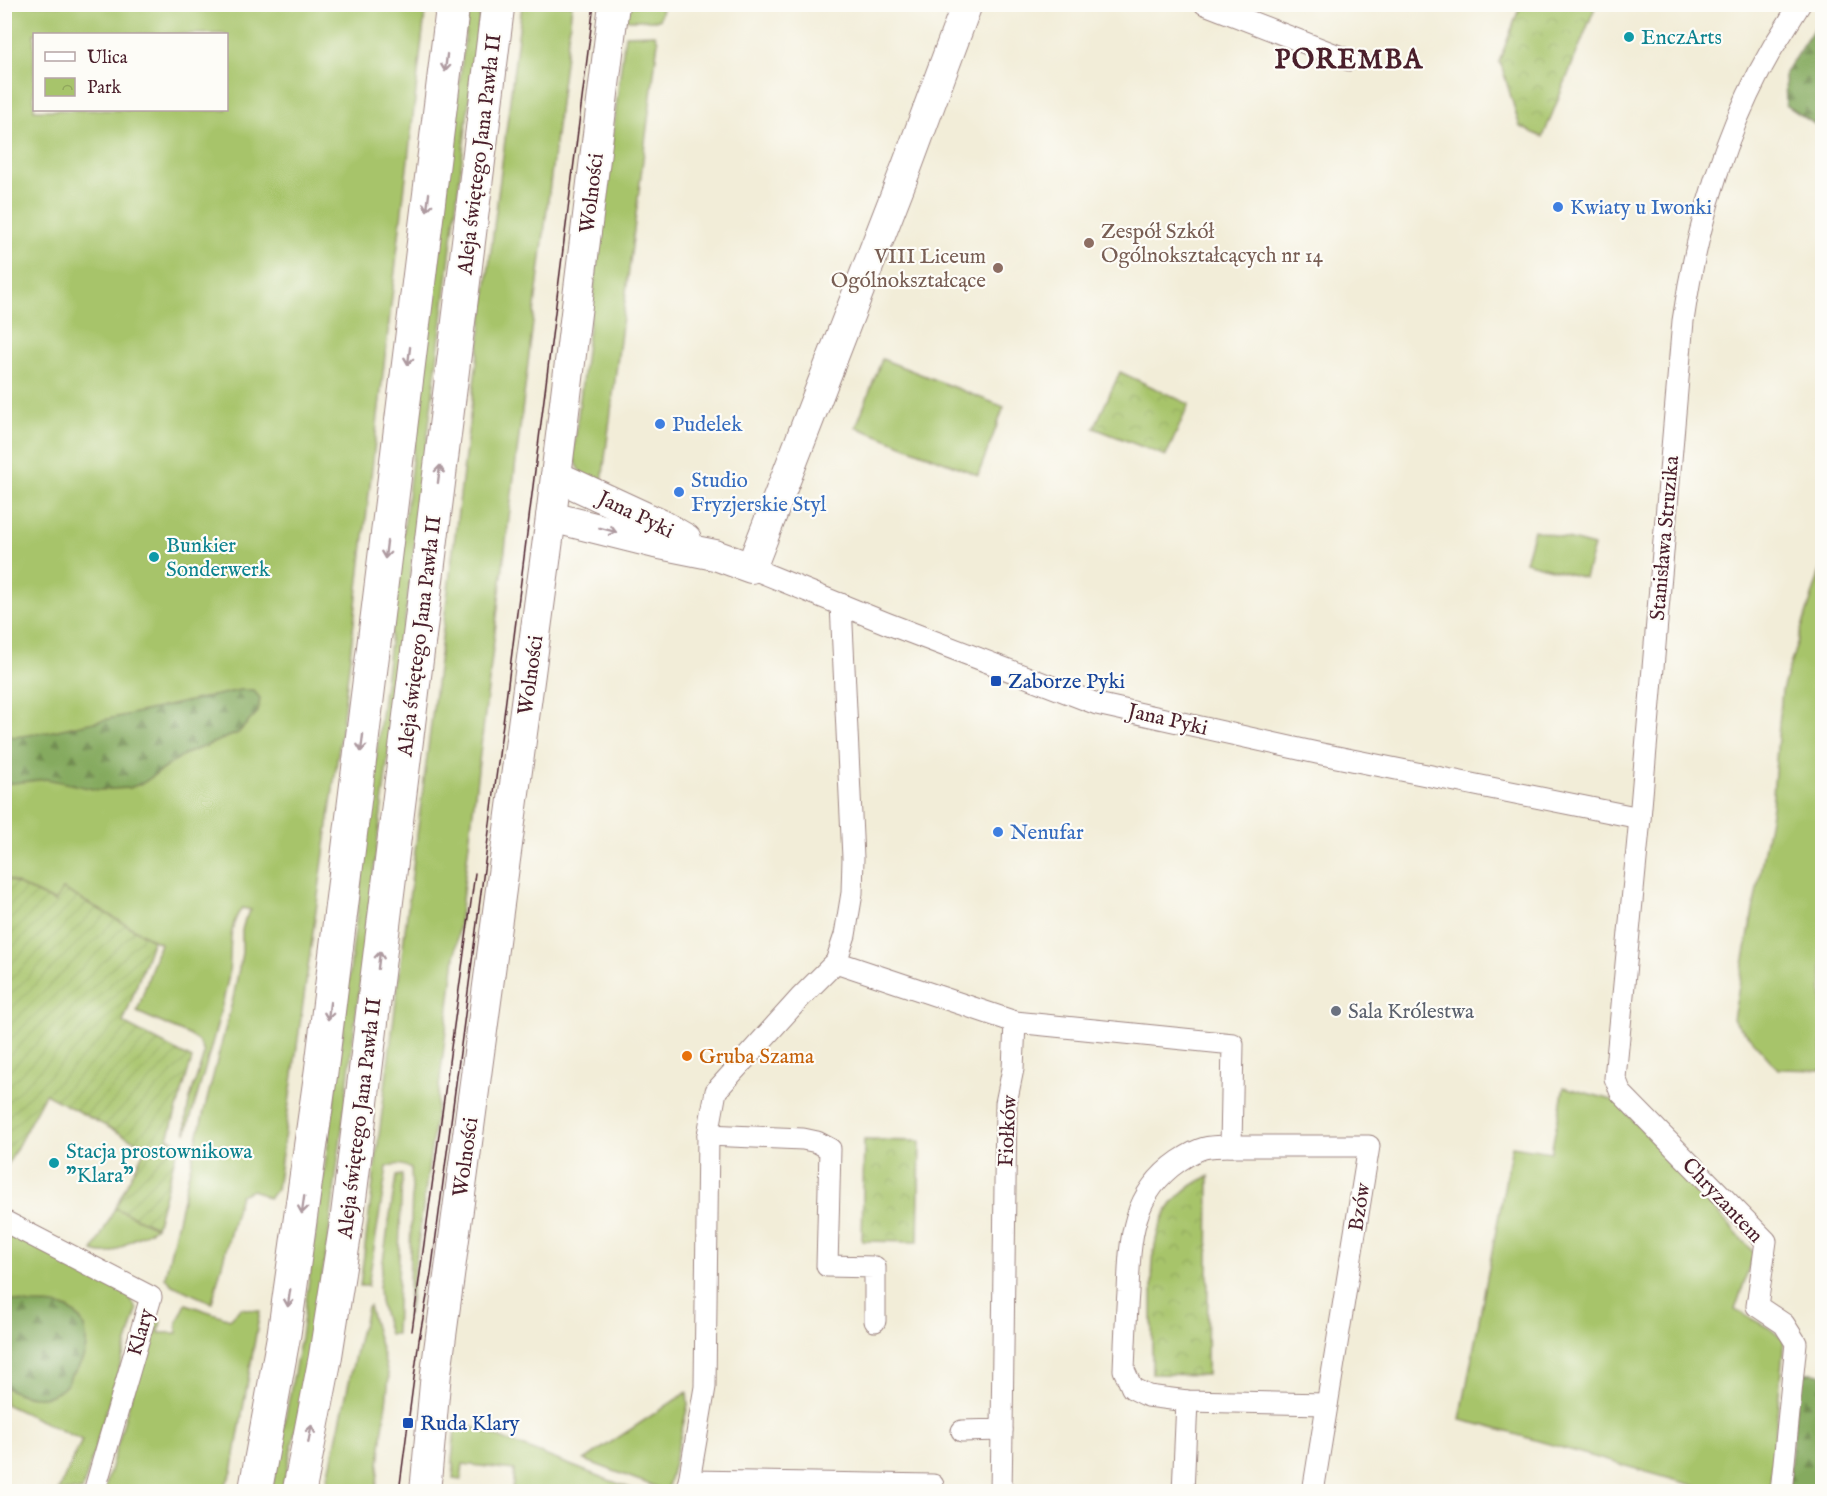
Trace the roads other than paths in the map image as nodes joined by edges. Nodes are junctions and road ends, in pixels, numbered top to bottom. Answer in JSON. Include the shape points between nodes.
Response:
{"nodes":[{"id":1,"x":453,"y":4,"type":"edge"},
{"id":2,"x":498,"y":4,"type":"edge"},
{"id":3,"x":614,"y":4,"type":"edge"},
{"id":4,"x":967,"y":4,"type":"edge"},
{"id":5,"x":1205,"y":4,"type":"edge"},
{"id":6,"x":1800,"y":4,"type":"edge"},
{"id":7,"x":1349,"y":60,"type":"dead end"},
{"id":8,"x":556,"y":476,"type":"junction"},
{"id":9,"x":550,"y":517,"type":"junction"},
{"id":10,"x":715,"y":555,"type":"junction"},
{"id":11,"x":751,"y":568,"type":"junction"},
{"id":12,"x":841,"y":604,"type":"junction"},
{"id":13,"x":1640,"y":818,"type":"junction"},
{"id":14,"x":836,"y":962,"type":"junction"},
{"id":15,"x":1016,"y":1022,"type":"junction"},
{"id":16,"x":1621,"y":1093,"type":"joint"},
{"id":17,"x":708,"y":1135,"type":"junction"},
{"id":18,"x":1231,"y":1146,"type":"junction"},
{"id":19,"x":4,"y":1221,"type":"edge"},
{"id":20,"x":875,"y":1321,"type":"dead end"},
{"id":21,"x":284,"y":1334,"type":"junction"},
{"id":22,"x":1187,"y":1401,"type":"junction"},
{"id":23,"x":1327,"y":1404,"type":"junction"},
{"id":24,"x":1002,"y":1430,"type":"junction"},
{"id":25,"x":962,"y":1431,"type":"dead end"},
{"id":26,"x":933,"y":1485,"type":"dead end"},
{"id":27,"x":688,"y":1486,"type":"edge"},
{"id":28,"x":94,"y":1491,"type":"edge"},
{"id":29,"x":231,"y":1491,"type":"edge"},
{"id":30,"x":255,"y":1491,"type":"edge"},
{"id":31,"x":299,"y":1491,"type":"edge"},
{"id":32,"x":425,"y":1491,"type":"edge"},
{"id":33,"x":1001,"y":1491,"type":"edge"},
{"id":34,"x":1183,"y":1491,"type":"edge"},
{"id":35,"x":1313,"y":1491,"type":"edge"},
{"id":36,"x":1781,"y":1491,"type":"edge"}],
"edges":[{"from":1,"to":21,"type":"main road","name":"Aleja świętego Jana Pawła II","one_way":true,"via":[[324,1048]]},
{"from":31,"to":2,"type":"main road","name":"Aleja świętego Jana Pawła II","one_way":true,"via":[[347,1220]]},
{"from":3,"to":8,"type":"street","name":"Wolności"},
{"from":4,"to":11,"type":"street"},
{"from":5,"to":7,"type":"street"},
{"from":6,"to":13,"type":"street","name":"Stanisława Struzika","via":[[1757,77],[1724,153],[1705,209],[1688,285]]},
{"from":8,"to":9,"type":"street","name":"Wolności"},
{"from":8,"to":10,"type":"street","name":"Jana Pyki","via":[[662,525]]},
{"from":9,"to":10,"type":"street","name":"Jana Pyki","one_way":true},
{"from":9,"to":32,"type":"street","name":"Wolności","via":[[440,1345]]},
{"from":10,"to":11,"type":"street","name":"Jana Pyki"},
{"from":11,"to":12,"type":"street","name":"Jana Pyki"},
{"from":12,"to":13,"type":"street","name":"Jana Pyki","via":[[1097,704]]},
{"from":12,"to":14,"type":"street","via":[[853,858],[852,893]]},
{"from":13,"to":16,"type":"street","name":"Stanisława Struzika","via":[[1615,1078]]},
{"from":14,"to":15,"type":"street"},
{"from":14,"to":17,"type":"street","via":[[716,1091]]},
{"from":15,"to":18,"type":"street","via":[[1233,1044]]},
{"from":15,"to":24,"type":"street","name":"Fiołków","via":[[1006,1103]]},
{"from":16,"to":36,"type":"street","name":"Chryzantem","via":[[1766,1241],[1757,1306],[1784,1324],[1796,1343]]},
{"from":17,"to":20,"type":"street","via":[[803,1139],[830,1149],[827,1266],[875,1267]]},
{"from":17,"to":27,"type":"street","via":[[705,1387]]},
{"from":18,"to":22,"type":"street","name":"Bzów","via":[[1208,1146],[1169,1169],[1150,1188],[1130,1243],[1124,1370],[1132,1388],[1148,1396]]},
{"from":18,"to":23,"type":"street","name":"Bzów","via":[[1369,1146]]},
{"from":19,"to":28,"type":"street","name":"Klary","via":[[151,1297]]},
{"from":21,"to":29,"type":"main road"},
{"from":21,"to":30,"type":"main road"},
{"from":22,"to":23,"type":"street","name":"Bzów"},
{"from":22,"to":34,"type":"street"},
{"from":23,"to":35,"type":"street","name":"Bzów"},
{"from":24,"to":25,"type":"street"},
{"from":24,"to":33,"type":"street","name":"Fiołków"},
{"from":26,"to":27,"type":"street"}]}
